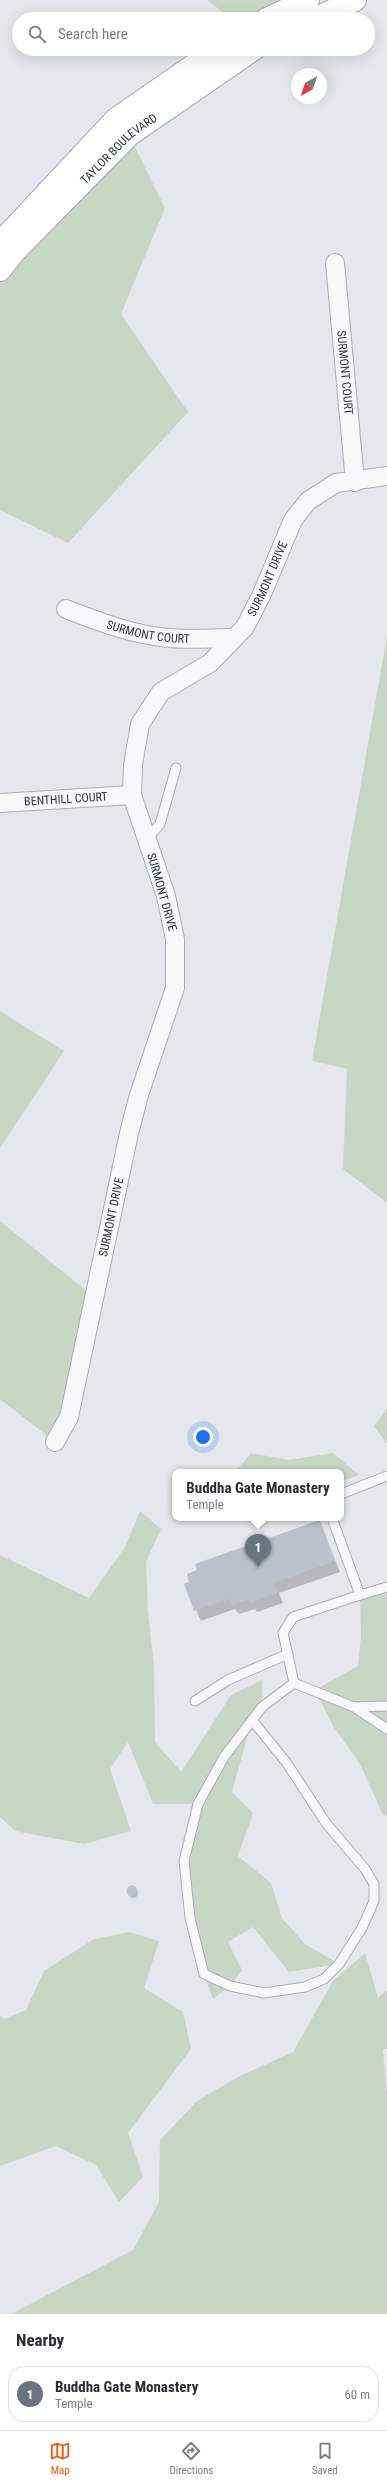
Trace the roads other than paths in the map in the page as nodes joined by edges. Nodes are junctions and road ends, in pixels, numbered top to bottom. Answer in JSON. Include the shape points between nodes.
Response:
{"nodes":[{"id":1,"x":308,"y":0,"type":"edge"},
{"id":2,"x":355,"y":0,"type":"edge"},
{"id":3,"x":282,"y":12,"type":"edge"},
{"id":4,"x":330,"y":12,"type":"edge"},
{"id":5,"x":207,"y":56,"type":"edge"},
{"id":6,"x":244,"y":56,"type":"edge"},
{"id":7,"x":0,"y":243,"type":"edge"},
{"id":8,"x":335,"y":263,"type":"dead end"},
{"id":9,"x":0,"y":270,"type":"edge"},
{"id":10,"x":387,"y":476,"type":"edge"},
{"id":11,"x":355,"y":482,"type":"junction"},
{"id":12,"x":66,"y":609,"type":"dead end"},
{"id":13,"x":234,"y":638,"type":"junction"},
{"id":14,"x":176,"y":768,"type":"dead end"},
{"id":15,"x":132,"y":795,"type":"junction"},
{"id":16,"x":0,"y":803,"type":"edge"},
{"id":17,"x":147,"y":839,"type":"junction"},
{"id":18,"x":55,"y":1442,"type":"dead end"},
{"id":19,"x":387,"y":1476,"type":"edge"},
{"id":20,"x":344,"y":1493,"type":"edge"},
{"id":21,"x":333,"y":1521,"type":"edge"},
{"id":22,"x":387,"y":1587,"type":"edge"},
{"id":23,"x":360,"y":1595,"type":"junction"},
{"id":24,"x":288,"y":1654,"type":"junction"},
{"id":25,"x":294,"y":1684,"type":"junction"},
{"id":26,"x":195,"y":1701,"type":"dead end"},
{"id":27,"x":387,"y":1706,"type":"edge"},
{"id":28,"x":354,"y":1707,"type":"junction"},
{"id":29,"x":252,"y":1720,"type":"junction"},
{"id":30,"x":387,"y":1729,"type":"edge"}],
"edges":[{"from":1,"to":3,"type":"main road"},
{"from":2,"to":4,"type":"main road"},
{"from":5,"to":7,"type":"main road","name":"TAYLOR BOULEVARD","via":[[116,120]]},
{"from":6,"to":9,"type":"main road","name":"TAYLOR BOULEVARD","via":[[129,135],[14,252]]},
{"from":8,"to":11,"type":"street","name":"SURMONT COURT"},
{"from":10,"to":11,"type":"street","name":"SURMONT DRIVE"},
{"from":11,"to":13,"type":"street","name":"SURMONT DRIVE","via":[[336,483],[308,501],[293,520],[262,594],[245,627]]},
{"from":12,"to":13,"type":"street","name":"SURMONT COURT","via":[[94,620],[153,636]]},
{"from":13,"to":15,"type":"street","name":"SURMONT DRIVE","via":[[210,663],[161,692],[140,724],[133,765]]},
{"from":14,"to":17,"type":"lane","via":[[160,824]]},
{"from":15,"to":16,"type":"street","name":"BENTHILL COURT"},
{"from":15,"to":17,"type":"street","name":"SURMONT DRIVE"},
{"from":17,"to":18,"type":"street","name":"SURMONT DRIVE","via":[[166,896],[176,939],[175,988],[138,1095],[69,1417]]},
{"from":19,"to":20,"type":"lane"},
{"from":21,"to":23,"type":"lane"},
{"from":22,"to":23,"type":"lane"},
{"from":23,"to":24,"type":"lane","via":[[293,1616],[283,1633]]},
{"from":24,"to":25,"type":"lane"},
{"from":24,"to":26,"type":"lane","via":[[228,1680]]},
{"from":25,"to":28,"type":"lane"},
{"from":25,"to":29,"type":"lane","via":[[262,1707]]},
{"from":27,"to":28,"type":"lane"},
{"from":28,"to":30,"type":"lane"},
{"from":29,"to":29,"type":"lane","via":[[224,1757],[198,1804],[184,1861],[190,1918],[204,1974],[230,1986],[264,1993],[304,1988],[324,1979],[339,1964],[362,1928],[374,1901],[374,1884],[365,1869],[326,1823],[286,1762]]}]}
